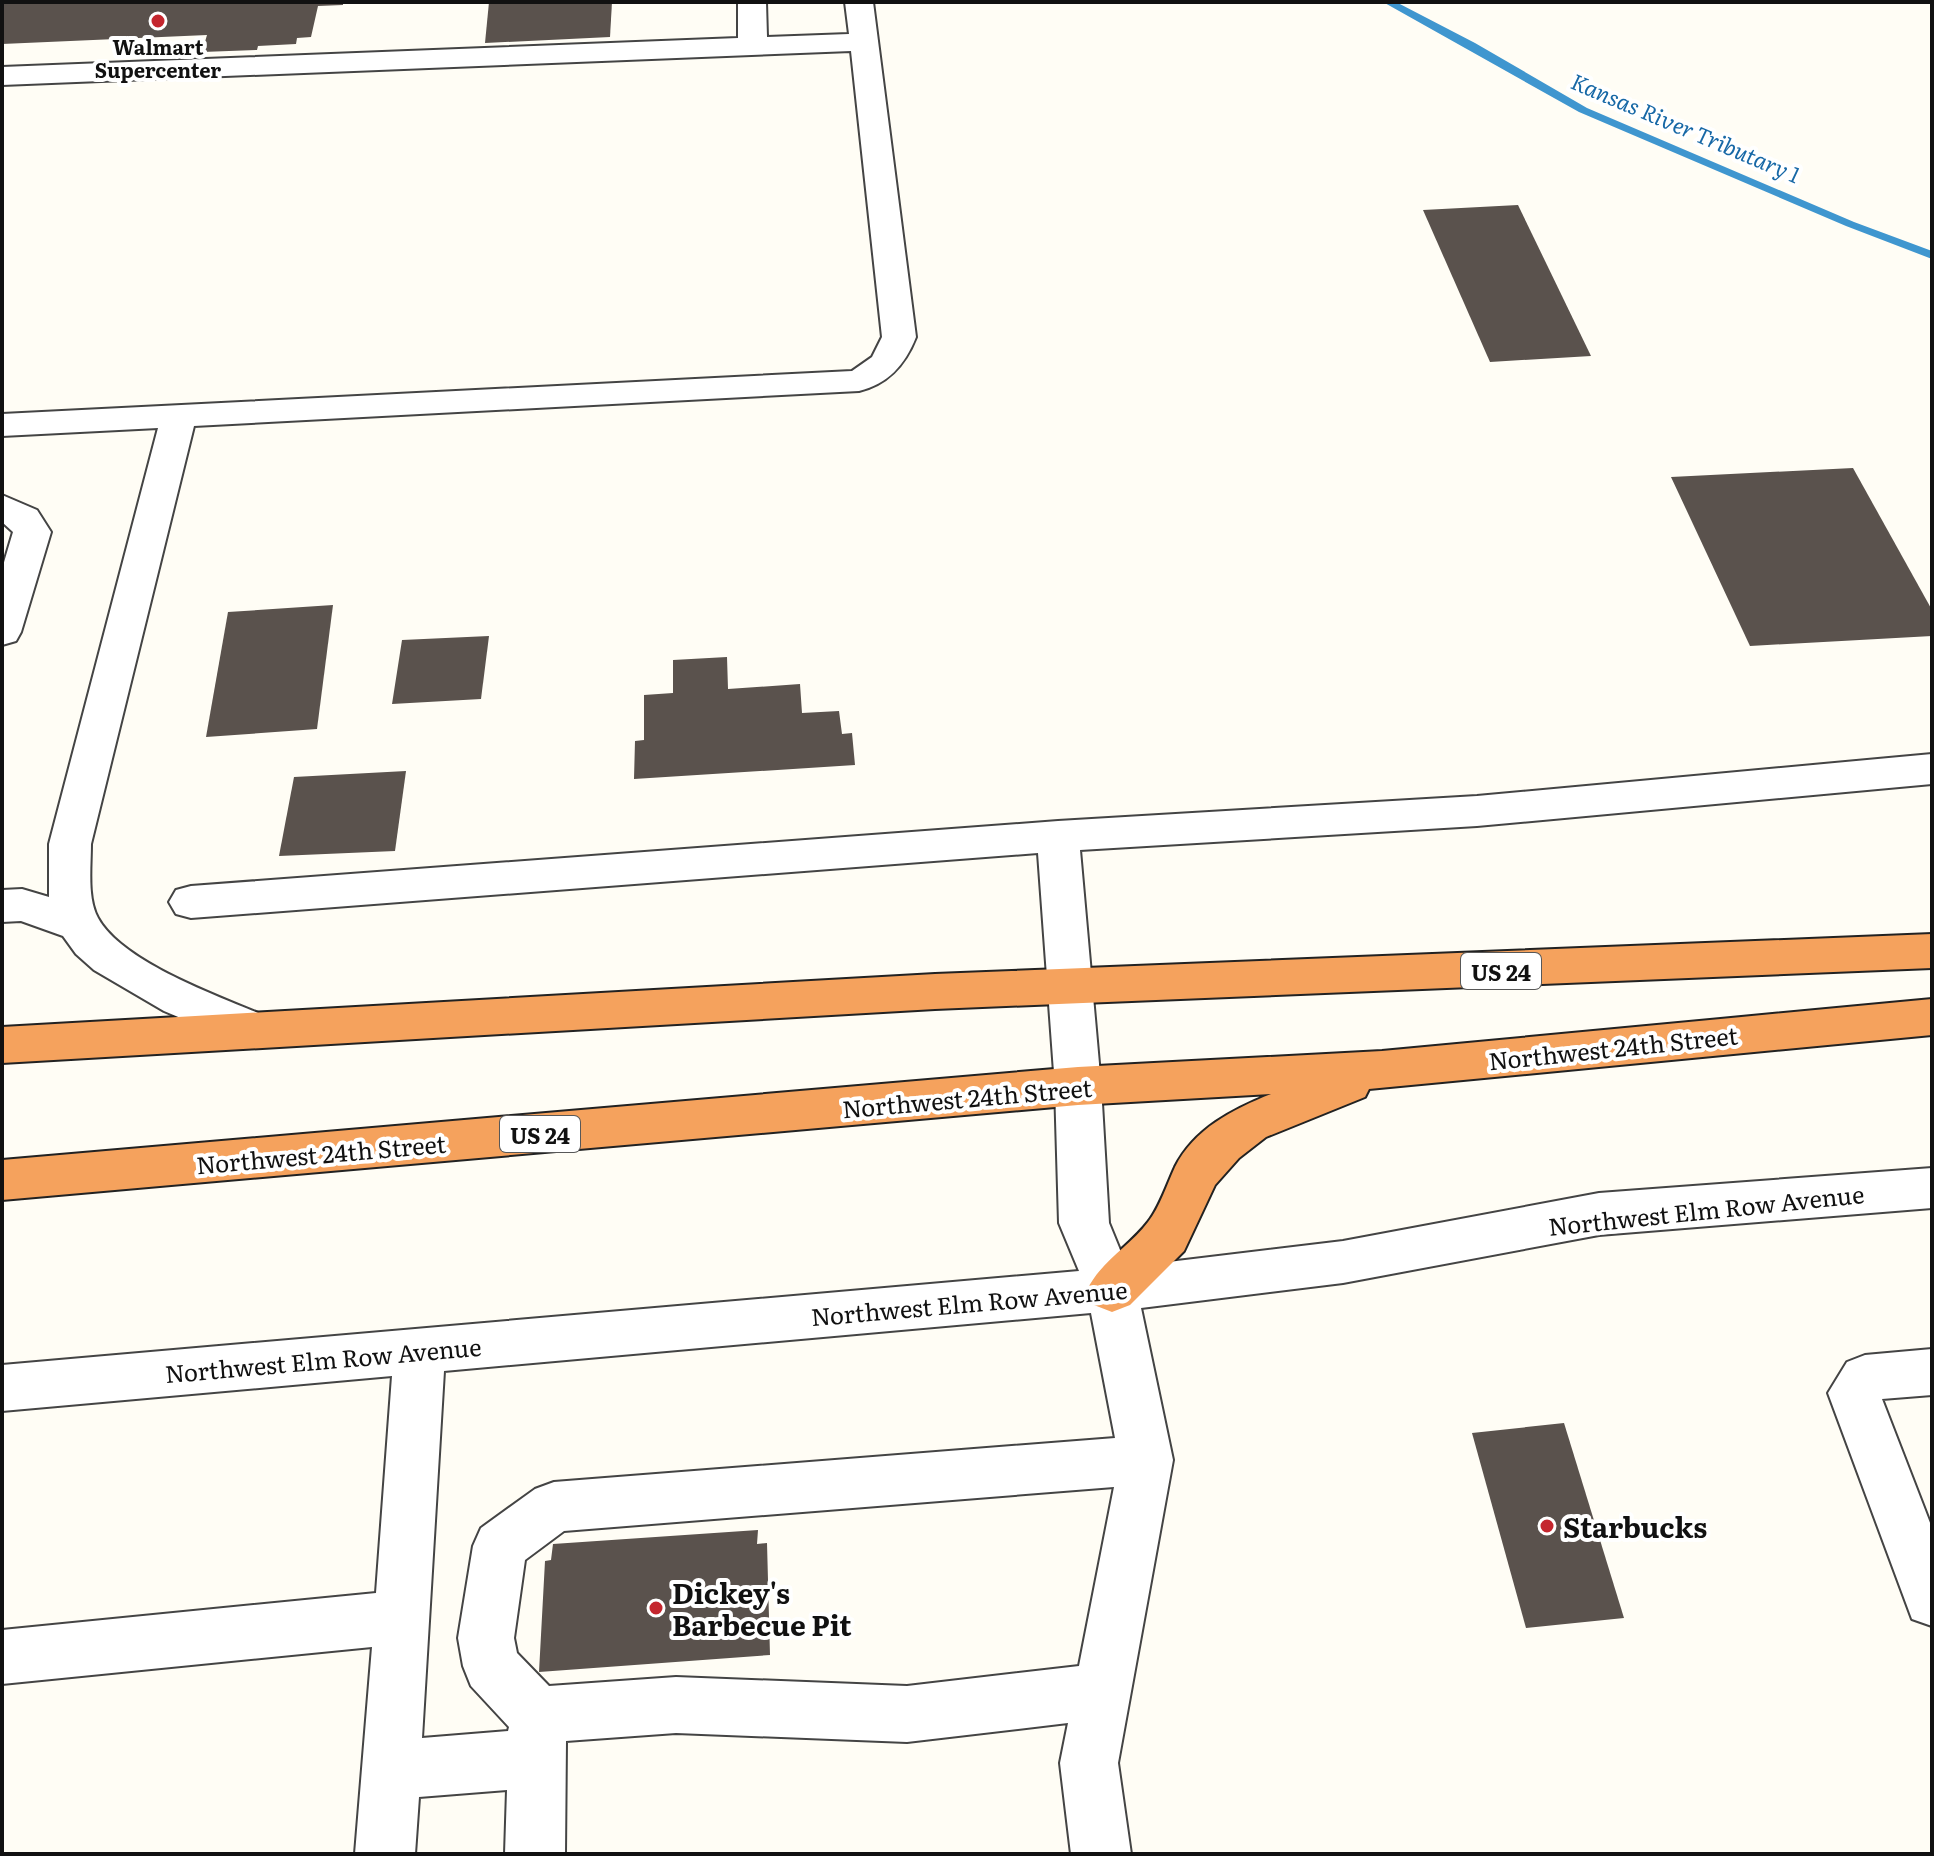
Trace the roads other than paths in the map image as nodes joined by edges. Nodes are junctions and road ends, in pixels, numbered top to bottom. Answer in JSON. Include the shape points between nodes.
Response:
{"nodes":[{"id":1,"x":752,"y":2,"type":"edge"},
{"id":2,"x":859,"y":2,"type":"edge"},
{"id":3,"x":864,"y":42,"type":"junction"},
{"id":4,"x":753,"y":47,"type":"junction"},
{"id":5,"x":2,"y":76,"type":"edge"},
{"id":6,"x":179,"y":416,"type":"junction"},
{"id":7,"x":2,"y":425,"type":"edge"},
{"id":8,"x":2,"y":507,"type":"edge"},
{"id":9,"x":2,"y":632,"type":"edge"},
{"id":10,"x":1932,"y":769,"type":"edge"},
{"id":11,"x":1058,"y":836,"type":"junction"},
{"id":12,"x":191,"y":902,"type":"dead end"},
{"id":13,"x":2,"y":906,"type":"edge"},
{"id":14,"x":78,"y":924,"type":"junction"},
{"id":15,"x":1932,"y":951,"type":"edge"},
{"id":16,"x":1070,"y":985,"type":"junction"},
{"id":17,"x":1932,"y":1017,"type":"edge"},
{"id":18,"x":247,"y":1028,"type":"junction"},
{"id":19,"x":2,"y":1045,"type":"edge"},
{"id":20,"x":1382,"y":1070,"type":"junction"},
{"id":21,"x":1078,"y":1086,"type":"junction"},
{"id":22,"x":2,"y":1180,"type":"edge"},
{"id":23,"x":1932,"y":1188,"type":"edge"},
{"id":24,"x":1112,"y":1290,"type":"junction"},
{"id":25,"x":420,"y":1351,"type":"junction"},
{"id":26,"x":1932,"y":1372,"type":"edge"},
{"id":27,"x":2,"y":1388,"type":"edge"},
{"id":28,"x":1146,"y":1460,"type":"junction"},
{"id":29,"x":1932,"y":1600,"type":"edge"},
{"id":30,"x":402,"y":1617,"type":"junction"},
{"id":31,"x":2,"y":1657,"type":"edge"},
{"id":32,"x":1102,"y":1691,"type":"junction"},
{"id":33,"x":537,"y":1736,"type":"junction"},
{"id":34,"x":392,"y":1770,"type":"junction"},
{"id":35,"x":385,"y":1854,"type":"edge"},
{"id":36,"x":535,"y":1854,"type":"edge"},
{"id":37,"x":1101,"y":1854,"type":"edge"}],
"edges":[{"from":1,"to":4,"type":"street"},
{"from":2,"to":3,"type":"street"},
{"from":3,"to":4,"type":"street"},
{"from":3,"to":6,"type":"street","via":[[899,337],[880,371],[842,385]]},
{"from":4,"to":5,"type":"street"},
{"from":6,"to":7,"type":"street"},
{"from":6,"to":14,"type":"street","via":[[70,844],[70,885]]},
{"from":8,"to":9,"type":"street","via":[[24,518],[32,532]]},
{"from":10,"to":11,"type":"street","via":[[1477,811]]},
{"from":11,"to":12,"type":"street"},
{"from":11,"to":16,"type":"street"},
{"from":13,"to":14,"type":"street","via":[[22,905]]},
{"from":14,"to":18,"type":"street","via":[[127,971]]},
{"from":15,"to":16,"type":"highway","number":"US 24"},
{"from":16,"to":18,"type":"highway","number":"US 24"},
{"from":16,"to":21,"type":"street"},
{"from":17,"to":20,"type":"highway","name":"Northwest 24th Street","number":"US 24"},
{"from":18,"to":19,"type":"highway","number":"US 24"},
{"from":20,"to":21,"type":"highway","name":"Northwest 24th Street","number":"US 24"},
{"from":20,"to":24,"type":"highway","via":[[1249,1123],[1222,1144],[1197,1172],[1167,1236]]},
{"from":21,"to":22,"type":"highway","name":"Northwest 24th Street","number":"US 24"},
{"from":21,"to":24,"type":"street","via":[[1084,1223]]},
{"from":23,"to":24,"type":"street","name":"Northwest Elm Row Avenue","via":[[1599,1214],[1343,1262]]},
{"from":24,"to":25,"type":"street","name":"Northwest Elm Row Avenue"},
{"from":24,"to":28,"type":"street"},
{"from":25,"to":27,"type":"street","name":"Northwest Elm Row Avenue"},
{"from":25,"to":30,"type":"street"},
{"from":26,"to":29,"type":"street","via":[[1865,1378],[1854,1393]]},
{"from":28,"to":32,"type":"street"},
{"from":28,"to":33,"type":"street","via":[[554,1507],[500,1546],[486,1638],[491,1666]]},
{"from":30,"to":31,"type":"street"},
{"from":30,"to":34,"type":"street"},
{"from":32,"to":33,"type":"street","via":[[907,1714],[676,1705]]},
{"from":32,"to":37,"type":"street","via":[[1089,1763]]},
{"from":33,"to":34,"type":"street"},
{"from":33,"to":36,"type":"street"},
{"from":34,"to":35,"type":"street"}]}
